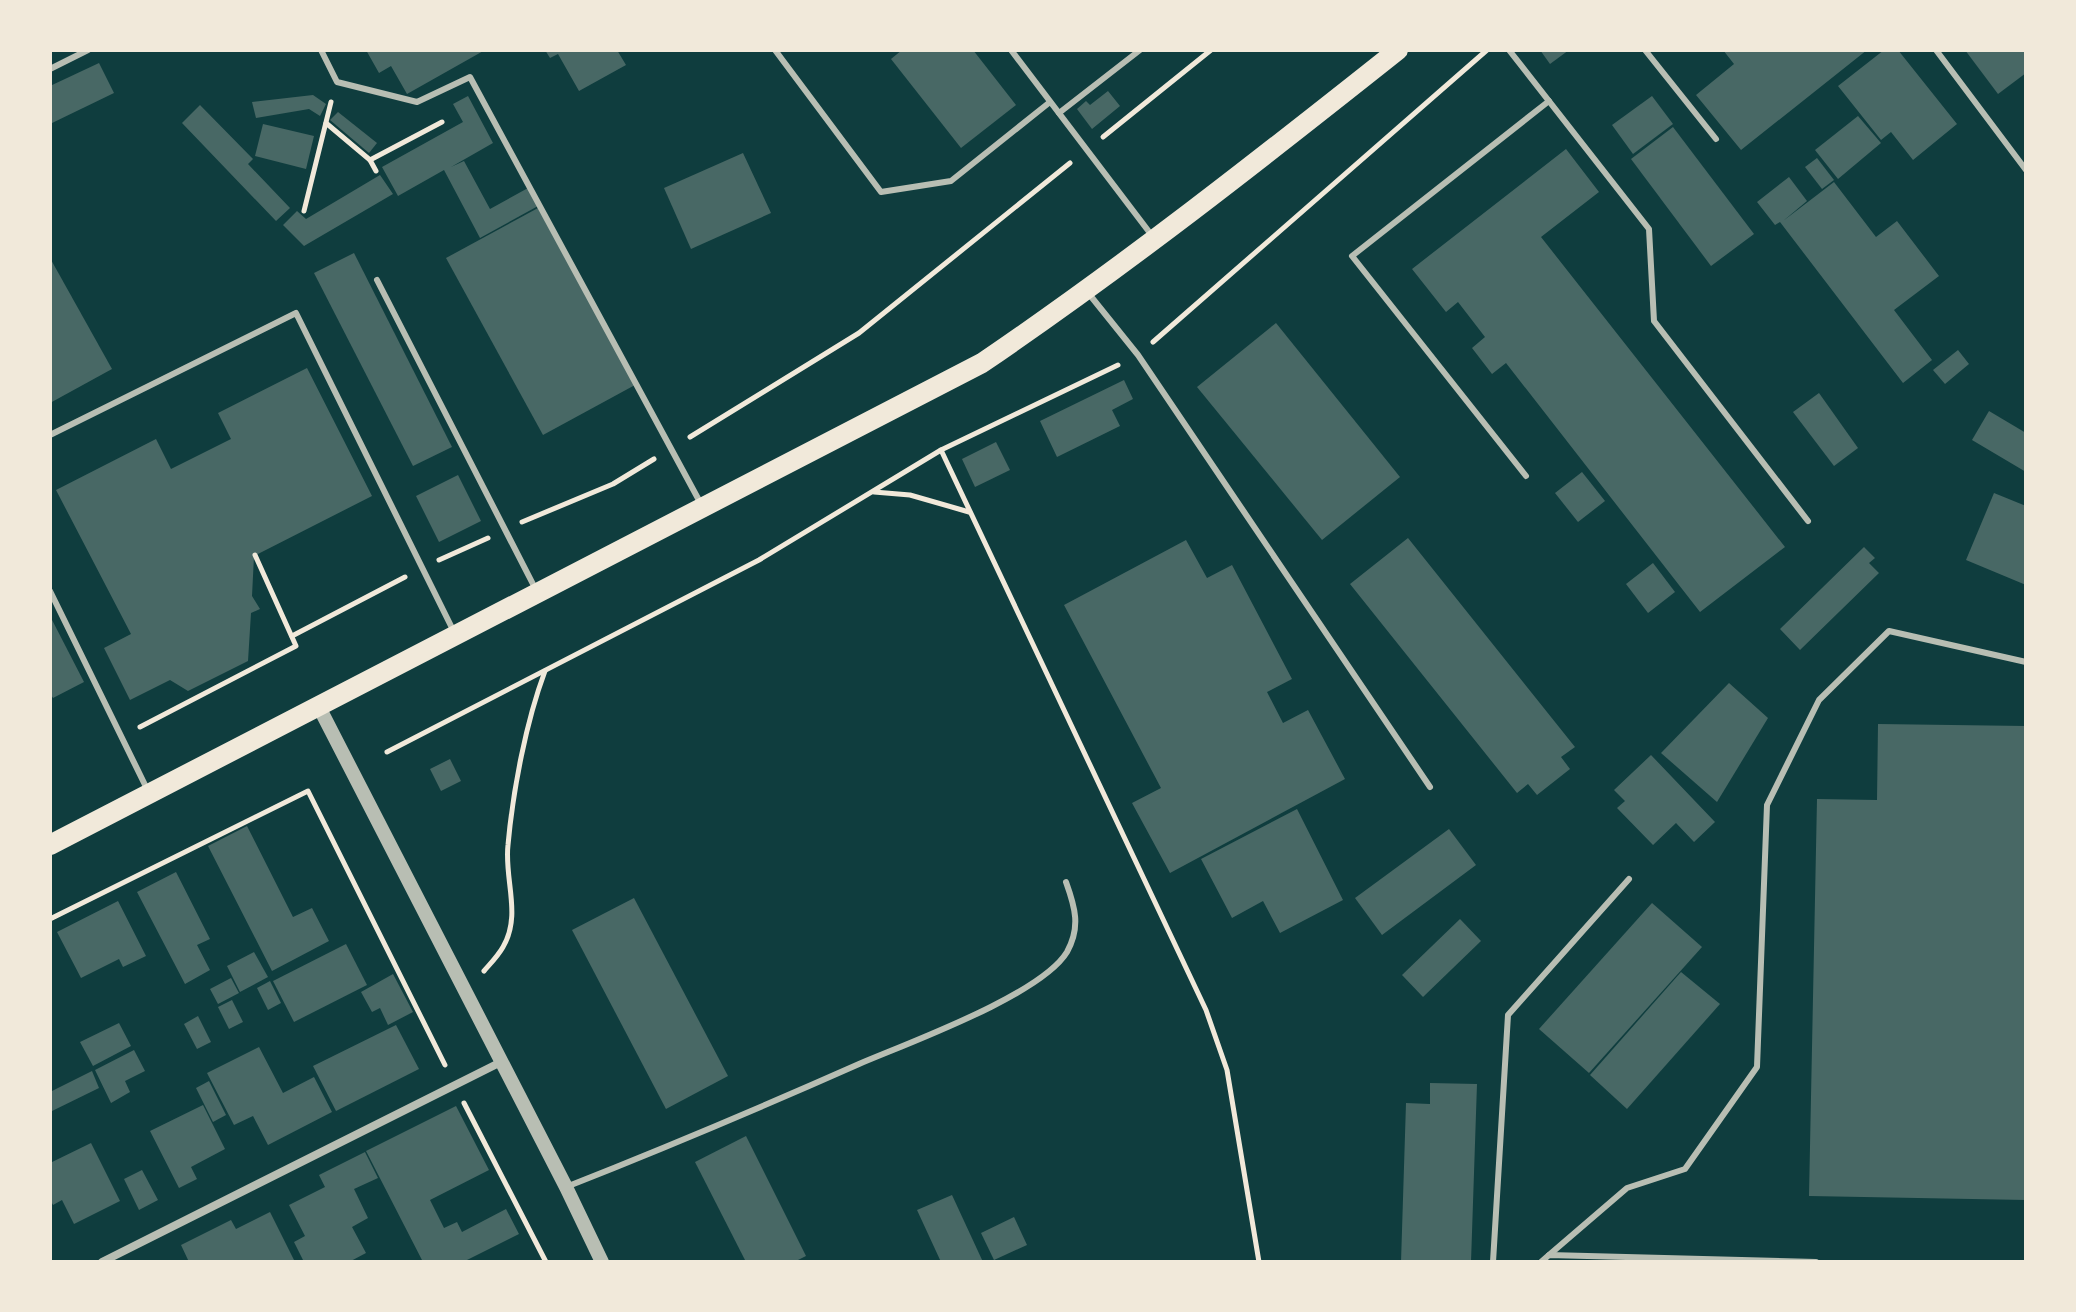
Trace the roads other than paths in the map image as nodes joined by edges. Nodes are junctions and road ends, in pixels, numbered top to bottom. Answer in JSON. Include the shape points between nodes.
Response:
{"nodes":[{"id":1,"x":88,"y":50,"type":"edge"},
{"id":2,"x":321,"y":50,"type":"edge"},
{"id":3,"x":775,"y":50,"type":"edge"},
{"id":4,"x":1011,"y":50,"type":"edge"},
{"id":5,"x":1140,"y":50,"type":"edge"},
{"id":6,"x":1398,"y":50,"type":"edge"},
{"id":7,"x":1509,"y":50,"type":"edge"},
{"id":8,"x":1645,"y":50,"type":"edge"},
{"id":9,"x":1936,"y":50,"type":"edge"},
{"id":10,"x":50,"y":69,"type":"edge"},
{"id":11,"x":1549,"y":101,"type":"junction"},
{"id":12,"x":1050,"y":102,"type":"junction"},
{"id":13,"x":1059,"y":113,"type":"junction"},
{"id":14,"x":1716,"y":139,"type":"dead end"},
{"id":15,"x":2026,"y":170,"type":"edge"},
{"id":16,"x":1155,"y":240,"type":"junction"},
{"id":17,"x":377,"y":280,"type":"dead end"},
{"id":18,"x":1087,"y":291,"type":"junction"},
{"id":19,"x":50,"y":435,"type":"edge"},
{"id":20,"x":1526,"y":476,"type":"dead end"},
{"id":21,"x":703,"y":507,"type":"junction"},
{"id":22,"x":1808,"y":521,"type":"dead end"},
{"id":23,"x":50,"y":591,"type":"edge"},
{"id":24,"x":538,"y":593,"type":"junction"},
{"id":25,"x":456,"y":636,"type":"junction"},
{"id":26,"x":2026,"y":662,"type":"edge"},
{"id":27,"x":319,"y":707,"type":"junction"},
{"id":28,"x":1430,"y":787,"type":"dead end"},
{"id":29,"x":149,"y":794,"type":"junction"},
{"id":30,"x":50,"y":845,"type":"edge"},
{"id":31,"x":1629,"y":879,"type":"dead end"},
{"id":32,"x":1066,"y":882,"type":"dead end"},
{"id":33,"x":501,"y":1062,"type":"junction"},
{"id":34,"x":566,"y":1187,"type":"junction"},
{"id":35,"x":1549,"y":1255,"type":"junction"},
{"id":36,"x":102,"y":1262,"type":"edge"},
{"id":37,"x":602,"y":1262,"type":"edge"},
{"id":38,"x":1493,"y":1262,"type":"edge"},
{"id":39,"x":1541,"y":1262,"type":"edge"},
{"id":40,"x":1816,"y":1262,"type":"edge"}],
"edges":[{"from":1,"to":10,"type":"lane"},
{"from":2,"to":21,"type":"lane","via":[[337,82],[417,102],[470,77]]},
{"from":3,"to":12,"type":"lane","via":[[881,192],[951,181]]},
{"from":4,"to":12,"type":"lane"},
{"from":5,"to":13,"type":"lane"},
{"from":6,"to":16,"type":"main road"},
{"from":7,"to":11,"type":"lane"},
{"from":8,"to":14,"type":"lane"},
{"from":9,"to":15,"type":"lane"},
{"from":11,"to":20,"type":"lane","via":[[1352,256]]},
{"from":11,"to":22,"type":"lane","via":[[1649,229],[1654,321]]},
{"from":12,"to":13,"type":"lane"},
{"from":13,"to":16,"type":"lane"},
{"from":16,"to":18,"type":"main road"},
{"from":17,"to":24,"type":"lane"},
{"from":18,"to":21,"type":"main road","via":[[982,363]]},
{"from":18,"to":28,"type":"lane","via":[[1138,355]]},
{"from":19,"to":25,"type":"lane","via":[[296,313]]},
{"from":21,"to":24,"type":"main road"},
{"from":23,"to":29,"type":"lane"},
{"from":24,"to":25,"type":"main road"},
{"from":25,"to":27,"type":"main road"},
{"from":26,"to":35,"type":"lane","via":[[1889,631],[1819,700],[1767,805],[1757,1067],[1685,1169],[1627,1188]]},
{"from":27,"to":29,"type":"main road"},
{"from":27,"to":33,"type":"street"},
{"from":29,"to":30,"type":"main road"},
{"from":31,"to":38,"type":"lane","via":[[1508,1015]]},
{"from":32,"to":34,"type":"lane","via":[[1077,911],[1076,932],[1065,954],[1039,978],[990,1007]]},
{"from":33,"to":34,"type":"street"},
{"from":33,"to":36,"type":"street"},
{"from":34,"to":37,"type":"street"},
{"from":35,"to":39,"type":"lane"},
{"from":35,"to":40,"type":"lane"}]}
